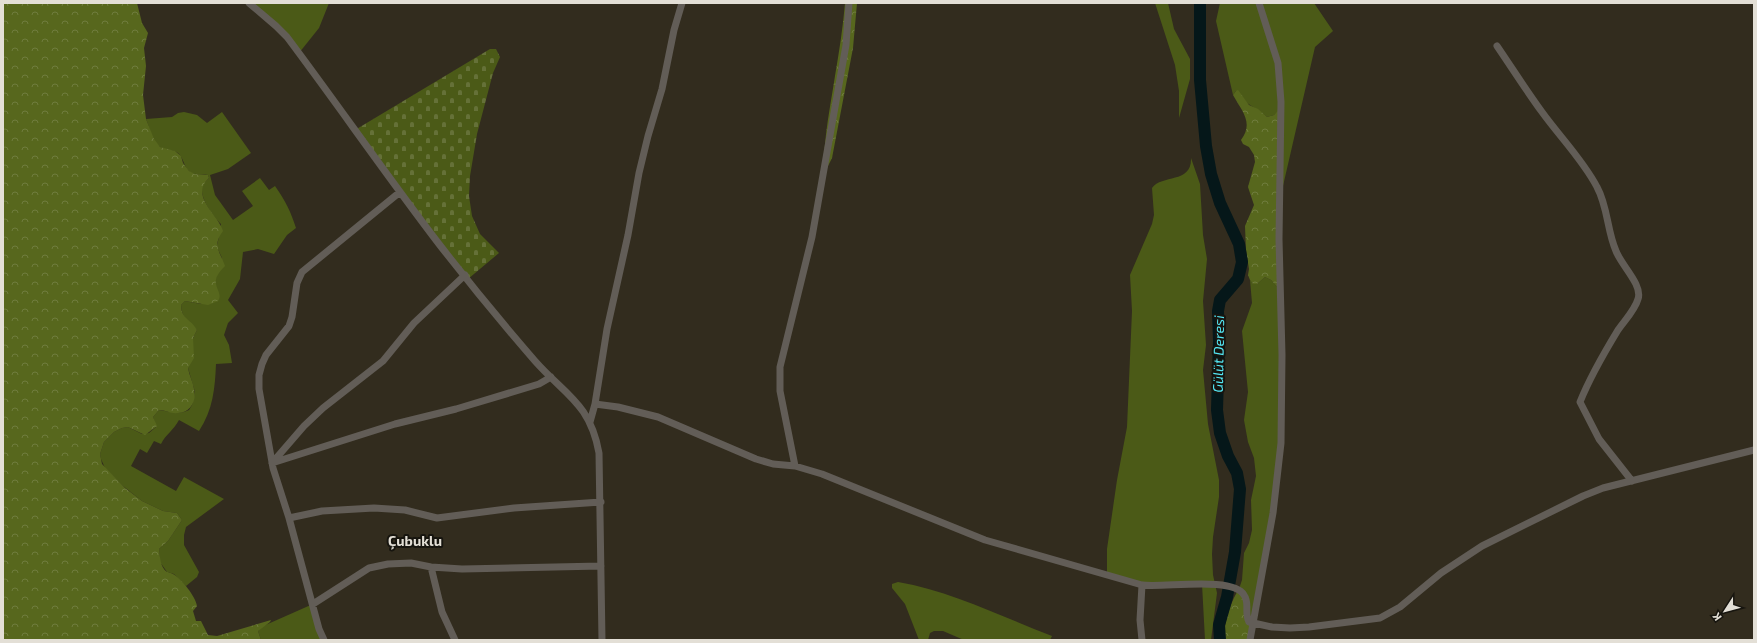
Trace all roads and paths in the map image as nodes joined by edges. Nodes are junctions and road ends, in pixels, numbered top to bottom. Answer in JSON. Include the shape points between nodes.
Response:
{"nodes":[{"id":1,"x":249,"y":3,"type":"edge"},
{"id":2,"x":682,"y":3,"type":"edge"},
{"id":3,"x":849,"y":3,"type":"edge"},
{"id":4,"x":1259,"y":3,"type":"edge"},
{"id":5,"x":1497,"y":46,"type":"dead end"},
{"id":6,"x":400,"y":192,"type":"junction"},
{"id":7,"x":465,"y":275,"type":"junction"},
{"id":8,"x":551,"y":377,"type":"junction"},
{"id":9,"x":595,"y":404,"type":"junction"},
{"id":10,"x":590,"y":422,"type":"junction"},
{"id":11,"x":1754,"y":450,"type":"edge"},
{"id":12,"x":272,"y":463,"type":"junction"},
{"id":13,"x":795,"y":466,"type":"junction"},
{"id":14,"x":1632,"y":481,"type":"junction"},
{"id":15,"x":601,"y":502,"type":"junction"},
{"id":16,"x":289,"y":518,"type":"junction"},
{"id":17,"x":601,"y":566,"type":"junction"},
{"id":18,"x":431,"y":567,"type":"junction"},
{"id":19,"x":1142,"y":585,"type":"junction"},
{"id":20,"x":313,"y":604,"type":"junction"},
{"id":21,"x":1253,"y":623,"type":"junction"},
{"id":22,"x":324,"y":640,"type":"edge"},
{"id":23,"x":455,"y":640,"type":"edge"},
{"id":24,"x":602,"y":640,"type":"edge"},
{"id":25,"x":1142,"y":640,"type":"edge"},
{"id":26,"x":1250,"y":640,"type":"edge"}],
"edges":[{"from":1,"to":6,"type":"street","via":[[287,37]]},
{"from":2,"to":9,"type":"street","via":[[639,173],[607,329]]},
{"from":3,"to":13,"type":"street","via":[[846,45],[812,237],[780,367],[780,391]]},
{"from":4,"to":21,"type":"street","via":[[1278,63],[1281,102],[1279,239],[1282,355],[1281,436],[1273,513]]},
{"from":5,"to":14,"type":"street","via":[[1597,188],[1603,201],[1616,253],[1639,292],[1635,306],[1607,348],[1580,402],[1599,440]]},
{"from":6,"to":7,"type":"street"},
{"from":6,"to":12,"type":"street","via":[[302,272],[297,283],[289,326],[266,355],[259,375],[259,389]]},
{"from":7,"to":8,"type":"street"},
{"from":7,"to":12,"type":"street","via":[[414,322],[383,361],[323,408]]},
{"from":8,"to":10,"type":"street","via":[[580,406]]},
{"from":8,"to":12,"type":"street","via":[[539,384],[395,424]]},
{"from":9,"to":10,"type":"street"},
{"from":9,"to":13,"type":"street","via":[[658,417],[756,460]]},
{"from":10,"to":15,"type":"street","via":[[599,453]]},
{"from":11,"to":14,"type":"street"},
{"from":12,"to":16,"type":"street"},
{"from":13,"to":19,"type":"street","via":[[822,474],[985,540]]},
{"from":14,"to":21,"type":"street","via":[[1583,496],[1482,546],[1441,573],[1400,607],[1380,618],[1290,628]]},
{"from":15,"to":16,"type":"street","via":[[514,508],[437,518],[405,510],[374,508],[322,511]]},
{"from":15,"to":17,"type":"street"},
{"from":16,"to":20,"type":"street"},
{"from":17,"to":18,"type":"street","via":[[462,569]]},
{"from":17,"to":24,"type":"street"},
{"from":18,"to":20,"type":"street","via":[[411,563],[378,565],[356,575]]},
{"from":18,"to":23,"type":"street","via":[[442,612]]},
{"from":19,"to":21,"type":"street","via":[[1162,587],[1214,584],[1235,588],[1245,595],[1246,616],[1249,622]]},
{"from":19,"to":25,"type":"street"},
{"from":20,"to":22,"type":"street"},
{"from":21,"to":26,"type":"street"}]}
